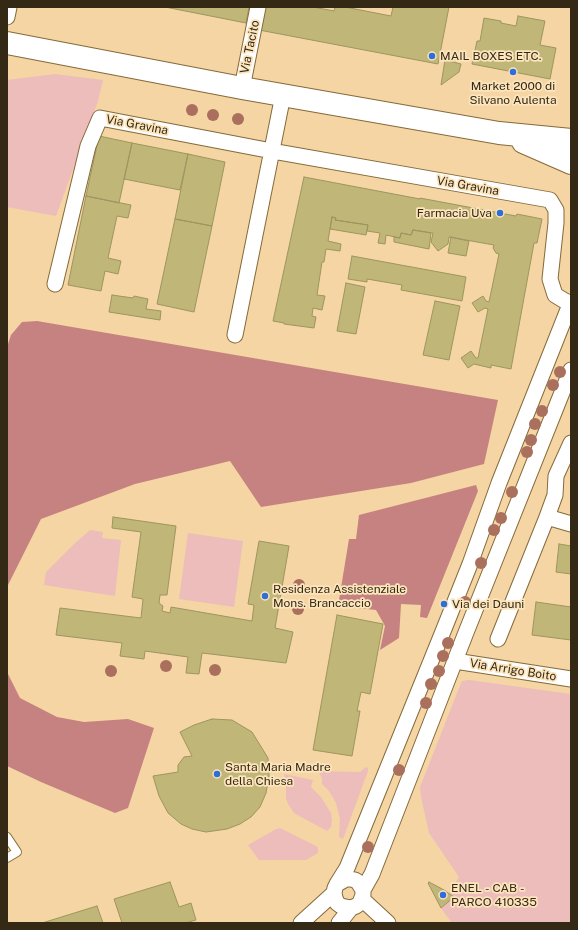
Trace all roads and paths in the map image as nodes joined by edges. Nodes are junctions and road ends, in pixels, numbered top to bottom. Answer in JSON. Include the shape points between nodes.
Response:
{"nodes":[{"id":1,"x":9,"y":7,"type":"edge"},
{"id":2,"x":258,"y":7,"type":"edge"},
{"id":3,"x":7,"y":17,"type":"edge"},
{"id":4,"x":7,"y":43,"type":"edge"},
{"id":5,"x":242,"y":88,"type":"junction"},
{"id":6,"x":283,"y":95,"type":"junction"},
{"id":7,"x":505,"y":134,"type":"junction"},
{"id":8,"x":571,"y":140,"type":"edge"},
{"id":9,"x":272,"y":151,"type":"junction"},
{"id":10,"x":571,"y":163,"type":"edge"},
{"id":11,"x":55,"y":284,"type":"dead end"},
{"id":12,"x":571,"y":303,"type":"edge"},
{"id":13,"x":235,"y":335,"type":"dead end"},
{"id":14,"x":571,"y":370,"type":"edge"},
{"id":15,"x":571,"y":443,"type":"edge"},
{"id":16,"x":547,"y":517,"type":"junction"},
{"id":17,"x":571,"y":524,"type":"edge"},
{"id":18,"x":444,"y":629,"type":"junction"},
{"id":19,"x":465,"y":635,"type":"junction"},
{"id":20,"x":498,"y":639,"type":"dead end"},
{"id":21,"x":455,"y":661,"type":"junction"},
{"id":22,"x":571,"y":679,"type":"edge"},
{"id":23,"x":7,"y":837,"type":"edge"},
{"id":24,"x":7,"y":858,"type":"edge"},
{"id":25,"x":336,"y":889,"type":"junction"},
{"id":26,"x":359,"y":899,"type":"junction"},
{"id":27,"x":301,"y":923,"type":"edge"},
{"id":28,"x":339,"y":923,"type":"edge"},
{"id":29,"x":350,"y":923,"type":"edge"},
{"id":30,"x":388,"y":923,"type":"edge"}],
"edges":[{"from":1,"to":3,"type":"street"},
{"from":2,"to":5,"type":"street","name":"Via Tacito"},
{"from":4,"to":5,"type":"main road"},
{"from":5,"to":6,"type":"main road"},
{"from":6,"to":7,"type":"main road"},
{"from":6,"to":9,"type":"street"},
{"from":7,"to":8,"type":"main road"},
{"from":7,"to":10,"type":"main road"},
{"from":9,"to":11,"type":"street","name":"Via Gravina","via":[[100,118],[88,146]]},
{"from":9,"to":12,"type":"street","name":"Via Gravina","via":[[550,200],[556,210],[556,223],[550,279],[555,295]]},
{"from":9,"to":13,"type":"street"},
{"from":12,"to":18,"type":"street","via":[[499,482]]},
{"from":14,"to":19,"type":"street"},
{"from":15,"to":16,"type":"street","via":[[556,476],[555,495]]},
{"from":16,"to":17,"type":"street"},
{"from":16,"to":20,"type":"street"},
{"from":18,"to":19,"type":"street"},
{"from":18,"to":25,"type":"street","via":[[347,868]]},
{"from":19,"to":21,"type":"street"},
{"from":21,"to":22,"type":"street","name":"Via Arrigo Boito"},
{"from":21,"to":26,"type":"street","via":[[372,874]]},
{"from":23,"to":24,"type":"lane","via":[[17,852]]},
{"from":25,"to":26,"type":"street","via":[[335,898],[341,906]]},
{"from":25,"to":26,"type":"street","via":[[346,879],[355,880],[358,882]]},
{"from":25,"to":27,"type":"street"},
{"from":26,"to":28,"type":"street"},
{"from":26,"to":29,"type":"street"},
{"from":26,"to":30,"type":"street"}]}
